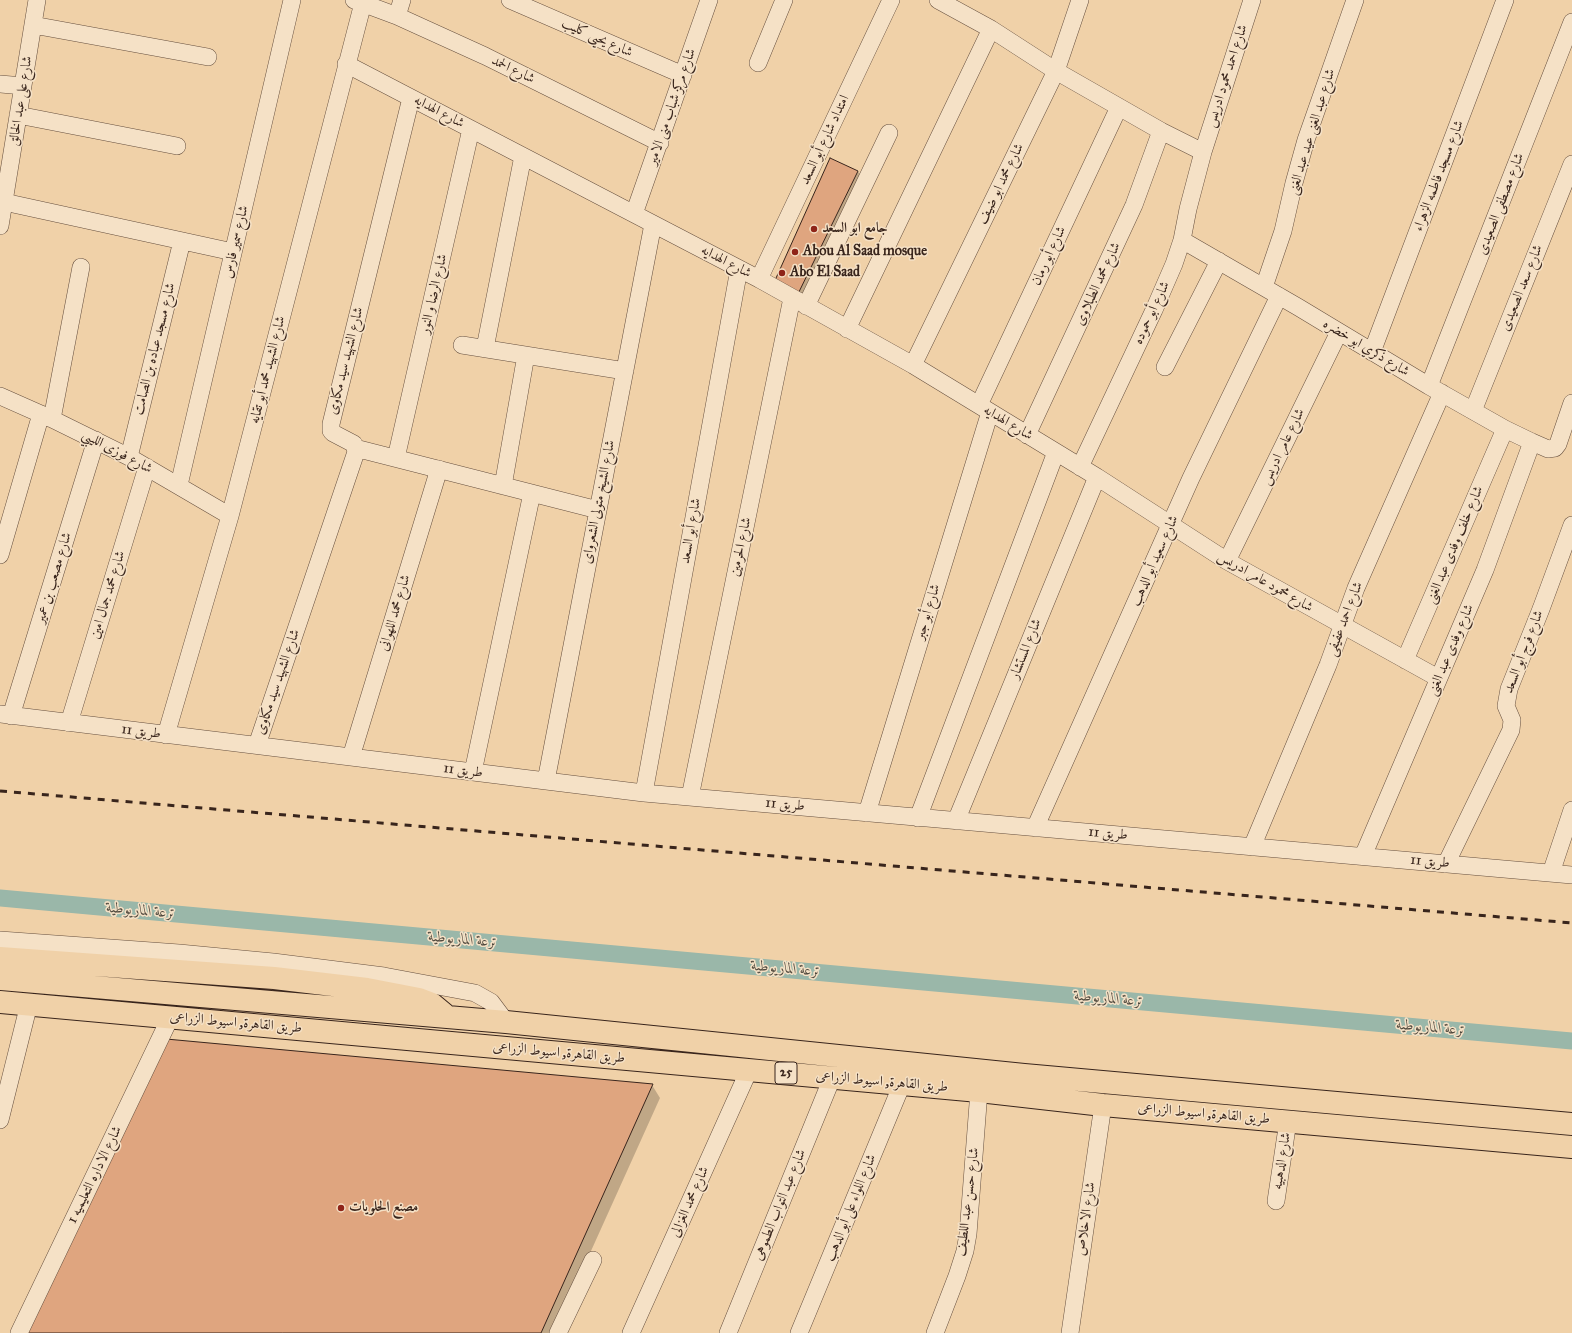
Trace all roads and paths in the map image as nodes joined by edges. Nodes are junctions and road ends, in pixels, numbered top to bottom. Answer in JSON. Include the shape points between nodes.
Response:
{"nodes":[{"id":1,"x":37,"y":0,"type":"edge"},
{"id":2,"x":292,"y":0,"type":"edge"},
{"id":3,"x":510,"y":0,"type":"edge"},
{"id":4,"x":709,"y":0,"type":"edge"},
{"id":5,"x":784,"y":0,"type":"edge"},
{"id":6,"x":891,"y":0,"type":"edge"},
{"id":7,"x":1080,"y":0,"type":"edge"},
{"id":8,"x":1252,"y":0,"type":"edge"},
{"id":9,"x":1355,"y":0,"type":"edge"},
{"id":10,"x":1506,"y":0,"type":"edge"},
{"id":11,"x":359,"y":1,"type":"edge"},
{"id":12,"x":941,"y":1,"type":"edge"},
{"id":13,"x":400,"y":8,"type":"edge"},
{"id":14,"x":1572,"y":22,"type":"edge"},
{"id":15,"x":33,"y":25,"type":"junction"},
{"id":16,"x":991,"y":29,"type":"junction"},
{"id":17,"x":208,"y":57,"type":"dead end"},
{"id":18,"x":758,"y":63,"type":"dead end"},
{"id":19,"x":346,"y":64,"type":"junction"},
{"id":20,"x":1056,"y":71,"type":"junction"},
{"id":21,"x":683,"y":75,"type":"junction"},
{"id":22,"x":0,"y":84,"type":"edge"},
{"id":23,"x":23,"y":86,"type":"junction"},
{"id":24,"x":411,"y":98,"type":"junction"},
{"id":25,"x":1119,"y":107,"type":"junction"},
{"id":26,"x":18,"y":115,"type":"junction"},
{"id":27,"x":472,"y":129,"type":"junction"},
{"id":28,"x":1161,"y":131,"type":"junction"},
{"id":29,"x":889,"y":133,"type":"dead end"},
{"id":30,"x":660,"y":143,"type":"junction"},
{"id":31,"x":176,"y":146,"type":"dead end"},
{"id":32,"x":1203,"y":152,"type":"junction"},
{"id":33,"x":523,"y":156,"type":"junction"},
{"id":34,"x":1572,"y":164,"type":"edge"},
{"id":35,"x":4,"y":202,"type":"junction"},
{"id":36,"x":634,"y":214,"type":"junction"},
{"id":37,"x":653,"y":224,"type":"junction"},
{"id":38,"x":0,"y":226,"type":"edge"},
{"id":39,"x":1182,"y":240,"type":"junction"},
{"id":40,"x":182,"y":241,"type":"junction"},
{"id":41,"x":233,"y":252,"type":"junction"},
{"id":42,"x":1219,"y":261,"type":"junction"},
{"id":43,"x":81,"y":267,"type":"dead end"},
{"id":44,"x":739,"y":269,"type":"junction"},
{"id":45,"x":759,"y":279,"type":"junction"},
{"id":46,"x":1264,"y":287,"type":"junction"},
{"id":47,"x":1279,"y":296,"type":"junction"},
{"id":48,"x":799,"y":302,"type":"junction"},
{"id":49,"x":847,"y":329,"type":"junction"},
{"id":50,"x":1339,"y":332,"type":"junction"},
{"id":51,"x":462,"y":345,"type":"dead end"},
{"id":52,"x":485,"y":348,"type":"junction"},
{"id":53,"x":1372,"y":352,"type":"junction"},
{"id":54,"x":526,"y":355,"type":"junction"},
{"id":55,"x":913,"y":365,"type":"junction"},
{"id":56,"x":1165,"y":367,"type":"dead end"},
{"id":57,"x":625,"y":370,"type":"junction"},
{"id":58,"x":1436,"y":390,"type":"junction"},
{"id":59,"x":0,"y":396,"type":"edge"},
{"id":60,"x":1572,"y":403,"type":"edge"},
{"id":61,"x":984,"y":409,"type":"junction"},
{"id":62,"x":1473,"y":411,"type":"junction"},
{"id":63,"x":47,"y":416,"type":"junction"},
{"id":64,"x":1505,"y":429,"type":"junction"},
{"id":65,"x":1027,"y":435,"type":"junction"},
{"id":66,"x":96,"y":440,"type":"junction"},
{"id":67,"x":1532,"y":442,"type":"junction"},
{"id":68,"x":355,"y":448,"type":"junction"},
{"id":69,"x":1056,"y":452,"type":"junction"},
{"id":70,"x":129,"y":457,"type":"junction"},
{"id":71,"x":396,"y":458,"type":"junction"},
{"id":72,"x":146,"y":467,"type":"junction"},
{"id":73,"x":1080,"y":467,"type":"junction"},
{"id":74,"x":439,"y":469,"type":"junction"},
{"id":75,"x":1097,"y":477,"type":"junction"},
{"id":76,"x":179,"y":485,"type":"junction"},
{"id":77,"x":503,"y":486,"type":"junction"},
{"id":78,"x":532,"y":493,"type":"junction"},
{"id":79,"x":598,"y":510,"type":"junction"},
{"id":80,"x":230,"y":516,"type":"junction"},
{"id":81,"x":1170,"y":525,"type":"junction"},
{"id":82,"x":1572,"y":525,"type":"edge"},
{"id":83,"x":0,"y":555,"type":"edge"},
{"id":84,"x":1227,"y":561,"type":"junction"},
{"id":85,"x":1343,"y":626,"type":"junction"},
{"id":86,"x":1406,"y":660,"type":"junction"},
{"id":87,"x":1438,"y":678,"type":"junction"},
{"id":88,"x":5,"y":715,"type":"edge"},
{"id":89,"x":69,"y":724,"type":"junction"},
{"id":90,"x":166,"y":735,"type":"junction"},
{"id":91,"x":257,"y":746,"type":"junction"},
{"id":92,"x":351,"y":757,"type":"junction"},
{"id":93,"x":473,"y":772,"type":"junction"},
{"id":94,"x":546,"y":781,"type":"junction"},
{"id":95,"x":644,"y":793,"type":"junction"},
{"id":96,"x":690,"y":797,"type":"junction"},
{"id":97,"x":1572,"y":810,"type":"edge"},
{"id":98,"x":867,"y":813,"type":"junction"},
{"id":99,"x":918,"y":818,"type":"junction"},
{"id":100,"x":956,"y":821,"type":"junction"},
{"id":101,"x":1035,"y":828,"type":"junction"},
{"id":102,"x":1252,"y":847,"type":"junction"},
{"id":103,"x":1363,"y":856,"type":"junction"},
{"id":104,"x":1446,"y":864,"type":"junction"},
{"id":105,"x":1551,"y":873,"type":"junction"},
{"id":106,"x":1572,"y":875,"type":"edge"},
{"id":107,"x":0,"y":940,"type":"edge"},
{"id":108,"x":0,"y":958,"type":"edge"},
{"id":109,"x":0,"y":979,"type":"edge"},
{"id":110,"x":0,"y":1002,"type":"edge"},
{"id":111,"x":29,"y":1004,"type":"junction"},
{"id":112,"x":448,"y":1017,"type":"junction"},
{"id":113,"x":170,"y":1018,"type":"junction"},
{"id":114,"x":506,"y":1022,"type":"junction"},
{"id":115,"x":749,"y":1070,"type":"junction"},
{"id":116,"x":832,"y":1078,"type":"junction"},
{"id":117,"x":902,"y":1084,"type":"junction"},
{"id":118,"x":980,"y":1091,"type":"junction"},
{"id":119,"x":1103,"y":1105,"type":"junction"},
{"id":120,"x":0,"y":1120,"type":"edge"},
{"id":121,"x":1288,"y":1121,"type":"junction"},
{"id":122,"x":1572,"y":1124,"type":"edge"},
{"id":123,"x":1572,"y":1147,"type":"edge"},
{"id":124,"x":1276,"y":1201,"type":"dead end"},
{"id":125,"x":593,"y":1260,"type":"dead end"},
{"id":126,"x":19,"y":1333,"type":"edge"},
{"id":127,"x":558,"y":1333,"type":"edge"},
{"id":128,"x":631,"y":1333,"type":"edge"},
{"id":129,"x":728,"y":1333,"type":"edge"},
{"id":130,"x":799,"y":1333,"type":"edge"},
{"id":131,"x":935,"y":1333,"type":"edge"},
{"id":132,"x":1070,"y":1333,"type":"edge"}],
"edges":[{"from":1,"to":15,"type":"street","name":"شارع على عبد الخالق"},
{"from":2,"to":41,"type":"street","name":"شارع سمير فارس"},
{"from":3,"to":21,"type":"street","name":"شارع يحيى كليب"},
{"from":4,"to":21,"type":"street","name":"شارع مركز شباب منى الامير"},
{"from":5,"to":18,"type":"street"},
{"from":6,"to":45,"type":"street","name":"امتداد شارع أبو السعد"},
{"from":7,"to":20,"type":"street","name":"شارع محمد ابو ضيف"},
{"from":8,"to":32,"type":"street","name":"شارع احمد محمود ادريس"},
{"from":9,"to":46,"type":"street","name":"شارع عبد الغنى عيد عبد الغنى","via":[[1306,140],[1284,231]]},
{"from":10,"to":53,"type":"street","name":"شارع مسجد فاطمه الزهراء"},
{"from":11,"to":13,"type":"street","name":"شارع الحمد"},
{"from":11,"to":19,"type":"street","name":"شارع الشهيد محمد أبو تقايه"},
{"from":12,"to":16,"type":"street"},
{"from":13,"to":30,"type":"street","name":"شارع الحمد","via":[[485,56]]},
{"from":14,"to":58,"type":"street","name":"شارع مصطفى الصعيدى"},
{"from":15,"to":17,"type":"street"},
{"from":15,"to":23,"type":"street","name":"شارع على عبد الخالق"},
{"from":16,"to":20,"type":"street"},
{"from":16,"to":49,"type":"street"},
{"from":19,"to":24,"type":"street","name":"شارع الهدايه"},
{"from":19,"to":80,"type":"street","name":"شارع الشهيد محمد أبو تقايه"},
{"from":20,"to":25,"type":"street"},
{"from":20,"to":55,"type":"street","name":"شارع محمد ابو ضيف"},
{"from":21,"to":30,"type":"street","name":"شارع مركز شباب منى الامير"},
{"from":22,"to":23,"type":"street"},
{"from":23,"to":26,"type":"street","name":"شارع على عبد الخالق"},
{"from":24,"to":27,"type":"street","name":"شارع الهدايه"},
{"from":24,"to":68,"type":"street","name":"شارع الشهيد سيد مكاوى","via":[[331,424],[331,431],[354,444]]},
{"from":25,"to":28,"type":"street"},
{"from":25,"to":61,"type":"street","name":"شارع أبو رمان"},
{"from":26,"to":31,"type":"street"},
{"from":26,"to":35,"type":"street","name":"شارع على عبد الخالق"},
{"from":27,"to":33,"type":"street","name":"شارع الهدايه"},
{"from":27,"to":71,"type":"street","name":"شارع الرضا و النور"},
{"from":28,"to":32,"type":"street"},
{"from":28,"to":65,"type":"street","name":"شارع محمد الطبلاوى","via":[[1134,205]]},
{"from":29,"to":48,"type":"street","name":"شارع الحرمين"},
{"from":30,"to":36,"type":"street","name":"شارع مركز شباب منى الامير"},
{"from":32,"to":39,"type":"street","name":"شارع أبو حموده"},
{"from":33,"to":36,"type":"street","name":"شارع الهدايه"},
{"from":33,"to":52,"type":"street"},
{"from":34,"to":62,"type":"street","name":"شارع سعد الصعيدى"},
{"from":35,"to":38,"type":"street","name":"شارع على عبد الخالق"},
{"from":35,"to":40,"type":"street"},
{"from":36,"to":37,"type":"street","name":"شارع الهدايه"},
{"from":37,"to":44,"type":"street","name":"شارع الهدايه"},
{"from":37,"to":57,"type":"street","name":"شارع الشيخ متولى الشعرواى"},
{"from":39,"to":42,"type":"street","name":"شارع ذكري ابو خضره"},
{"from":39,"to":73,"type":"street","name":"شارع أبو حموده","via":[[1154,310]]},
{"from":40,"to":41,"type":"street"},
{"from":40,"to":70,"type":"street","name":"شارع مسجد عباده بن الصامت"},
{"from":41,"to":76,"type":"street","name":"شارع سمير فارس"},
{"from":42,"to":46,"type":"street","name":"شارع ذكري ابو خضره"},
{"from":42,"to":56,"type":"street"},
{"from":43,"to":63,"type":"street"},
{"from":44,"to":45,"type":"street","name":"شارع الهدايه"},
{"from":44,"to":95,"type":"street","name":"شارع أبو السعد"},
{"from":45,"to":48,"type":"street","name":"شارع الهدايه"},
{"from":46,"to":47,"type":"street","name":"شارع ذكري ابو خضره"},
{"from":47,"to":50,"type":"street","name":"شارع ذكري ابو خضره"},
{"from":47,"to":81,"type":"street","name":"شارع سعيد أبو الدهب"},
{"from":48,"to":49,"type":"street","name":"شارع الهدايه"},
{"from":48,"to":96,"type":"street","name":"شارع الحرمين"},
{"from":49,"to":55,"type":"street","name":"شارع الهدايه"},
{"from":50,"to":53,"type":"street","name":"شارع ذكري ابو خضره"},
{"from":50,"to":84,"type":"street","name":"شارع عامر ادريس"},
{"from":51,"to":52,"type":"street"},
{"from":52,"to":54,"type":"street"},
{"from":53,"to":58,"type":"street","name":"شارع ذكري ابو خضره"},
{"from":54,"to":57,"type":"street"},
{"from":54,"to":77,"type":"street"},
{"from":55,"to":61,"type":"street","name":"شارع الهدايه"},
{"from":57,"to":79,"type":"street","name":"شارع الشيخ متولى الشعرواى"},
{"from":58,"to":62,"type":"street","name":"شارع ذكري ابو خضره"},
{"from":58,"to":85,"type":"street","name":"شارع احمد عفيفى"},
{"from":59,"to":63,"type":"street","name":"شارع فوزى الليبي"},
{"from":60,"to":67,"type":"street","name":"شارع ذكري ابو خضره","via":[[1558,444],[1554,448]]},
{"from":61,"to":65,"type":"street","name":"شارع الهدايه"},
{"from":61,"to":98,"type":"street","name":"شارع أبو جبر"},
{"from":62,"to":64,"type":"street","name":"شارع ذكري ابو خضره"},
{"from":63,"to":66,"type":"street","name":"شارع فوزى الليبي"},
{"from":63,"to":83,"type":"street"},
{"from":64,"to":67,"type":"street","name":"شارع ذكري ابو خضره"},
{"from":64,"to":86,"type":"street","name":"شارع خلف وفدى عبد الغنى"},
{"from":65,"to":69,"type":"street","name":"شارع الهدايه"},
{"from":66,"to":70,"type":"street","name":"شارع فوزى الليبي"},
{"from":66,"to":88,"type":"street","name":"شارع مصعب بن عمير"},
{"from":67,"to":87,"type":"street","name":"شارع وفدى عبد الغنى","via":[[1485,570]]},
{"from":68,"to":71,"type":"street"},
{"from":68,"to":91,"type":"street","name":"شارع الشهيد سيد مكاوى","via":[[356,452]]},
{"from":69,"to":73,"type":"street","name":"شارع الهدايه"},
{"from":69,"to":99,"type":"street"},
{"from":70,"to":72,"type":"street","name":"شارع فوزى الليبي"},
{"from":71,"to":74,"type":"street"},
{"from":72,"to":76,"type":"street","name":"شارع فوزى الليبي"},
{"from":72,"to":89,"type":"street","name":"شارع محمد جمال امين"},
{"from":73,"to":75,"type":"street","name":"شارع الهدايه"},
{"from":74,"to":77,"type":"street"},
{"from":74,"to":92,"type":"street","name":"شارع محمد اللهوانى"},
{"from":75,"to":81,"type":"street","name":"شارع محمود عامر ادريس"},
{"from":75,"to":100,"type":"street","name":"شارع المستشار"},
{"from":76,"to":80,"type":"street","name":"شارع فوزى الليبي"},
{"from":77,"to":78,"type":"street"},
{"from":78,"to":79,"type":"street"},
{"from":78,"to":93,"type":"street"},
{"from":79,"to":94,"type":"street","name":"شارع الشيخ متولى الشعرواى"},
{"from":80,"to":90,"type":"street","name":"شارع الشهيد محمد أبو تقايه"},
{"from":81,"to":84,"type":"street","name":"شارع محمود عامر ادريس"},
{"from":81,"to":101,"type":"street","name":"شارع سعيد أبو الدهب"},
{"from":82,"to":104,"type":"street","name":"شارع فرج أبو السعد","via":[[1509,689],[1506,706],[1512,720],[1510,730]]},
{"from":84,"to":85,"type":"street","name":"شارع محمود عامر ادريس"},
{"from":85,"to":86,"type":"street","name":"شارع محمود عامر ادريس"},
{"from":85,"to":102,"type":"street","name":"شارع احمد عفيفى"},
{"from":86,"to":87,"type":"street","name":"شارع محمود عامر ادريس"},
{"from":87,"to":103,"type":"street","name":"شارع وفدى عبد الغنى"},
{"from":88,"to":89,"type":"street","name":"طريق 11"},
{"from":89,"to":90,"type":"street","name":"طريق 11"},
{"from":90,"to":91,"type":"street","name":"طريق 11"},
{"from":91,"to":92,"type":"street","name":"طريق 11"},
{"from":92,"to":93,"type":"street","name":"طريق 11"},
{"from":93,"to":94,"type":"street","name":"طريق 11"},
{"from":94,"to":95,"type":"street","name":"طريق 11"},
{"from":95,"to":96,"type":"street","name":"طريق 11"},
{"from":96,"to":98,"type":"street","name":"طريق 11"},
{"from":97,"to":105,"type":"street"},
{"from":98,"to":99,"type":"street","name":"طريق 11"},
{"from":99,"to":100,"type":"street","name":"طريق 11"},
{"from":100,"to":101,"type":"street","name":"طريق 11"},
{"from":101,"to":102,"type":"street","name":"طريق 11"},
{"from":102,"to":103,"type":"street","name":"طريق 11"},
{"from":103,"to":104,"type":"street","name":"طريق 11"},
{"from":104,"to":105,"type":"street","name":"طريق 11"},
{"from":105,"to":106,"type":"street","name":"طريق 11"},
{"from":107,"to":114,"type":"street","via":[[273,962],[384,976],[475,993],[491,1002]]},
{"from":108,"to":112,"type":"highway","via":[[274,978],[367,989],[419,999],[432,1004]]},
{"from":109,"to":112,"type":"highway","name":"طريق القاهرة, اسيوط الزراعى","number":"25"},
{"from":110,"to":111,"type":"highway","name":"طريق القاهرة, اسيوط الزراعى","number":"25"},
{"from":111,"to":113,"type":"highway","name":"طريق القاهرة, اسيوط الزراعى","number":"25"},
{"from":111,"to":120,"type":"street"},
{"from":112,"to":114,"type":"highway","name":"طريق القاهرة, اسيوط الزراعى","number":"25"},
{"from":113,"to":115,"type":"highway","name":"طريق القاهرة, اسيوط الزراعى","number":"25"},
{"from":113,"to":126,"type":"street","name":"شارع الاداره التعليميه 1"},
{"from":114,"to":122,"type":"highway","name":"طريق القاهرة, اسيوط الزراعى","number":"25","via":[[1024,1075]]},
{"from":115,"to":116,"type":"highway","name":"طريق القاهرة, اسيوط الزراعى","number":"25"},
{"from":115,"to":128,"type":"street","name":"شارع محمد الغزالى"},
{"from":116,"to":117,"type":"highway","name":"طريق القاهرة, اسيوط الزراعى","number":"25"},
{"from":116,"to":129,"type":"street","name":"شارع عبد التواب الطموهى"},
{"from":117,"to":118,"type":"highway","name":"طريق القاهرة, اسيوط الزراعى","number":"25"},
{"from":117,"to":130,"type":"street","name":"شارع اللواء على أبو الدهب"},
{"from":118,"to":119,"type":"highway","name":"طريق القاهرة, اسيوط الزراعى","number":"25"},
{"from":118,"to":131,"type":"street","name":"شارع حسن عبد اللطيف","via":[[965,1251]]},
{"from":119,"to":121,"type":"highway","name":"طريق القاهرة, اسيوط الزراعى","number":"25"},
{"from":119,"to":132,"type":"street","name":"شارع الاخلاص"},
{"from":121,"to":123,"type":"highway","name":"طريق القاهرة, اسيوط الزراعى","number":"25"},
{"from":121,"to":124,"type":"street","name":"شارع الدهبيه"},
{"from":125,"to":127,"type":"street"}]}
